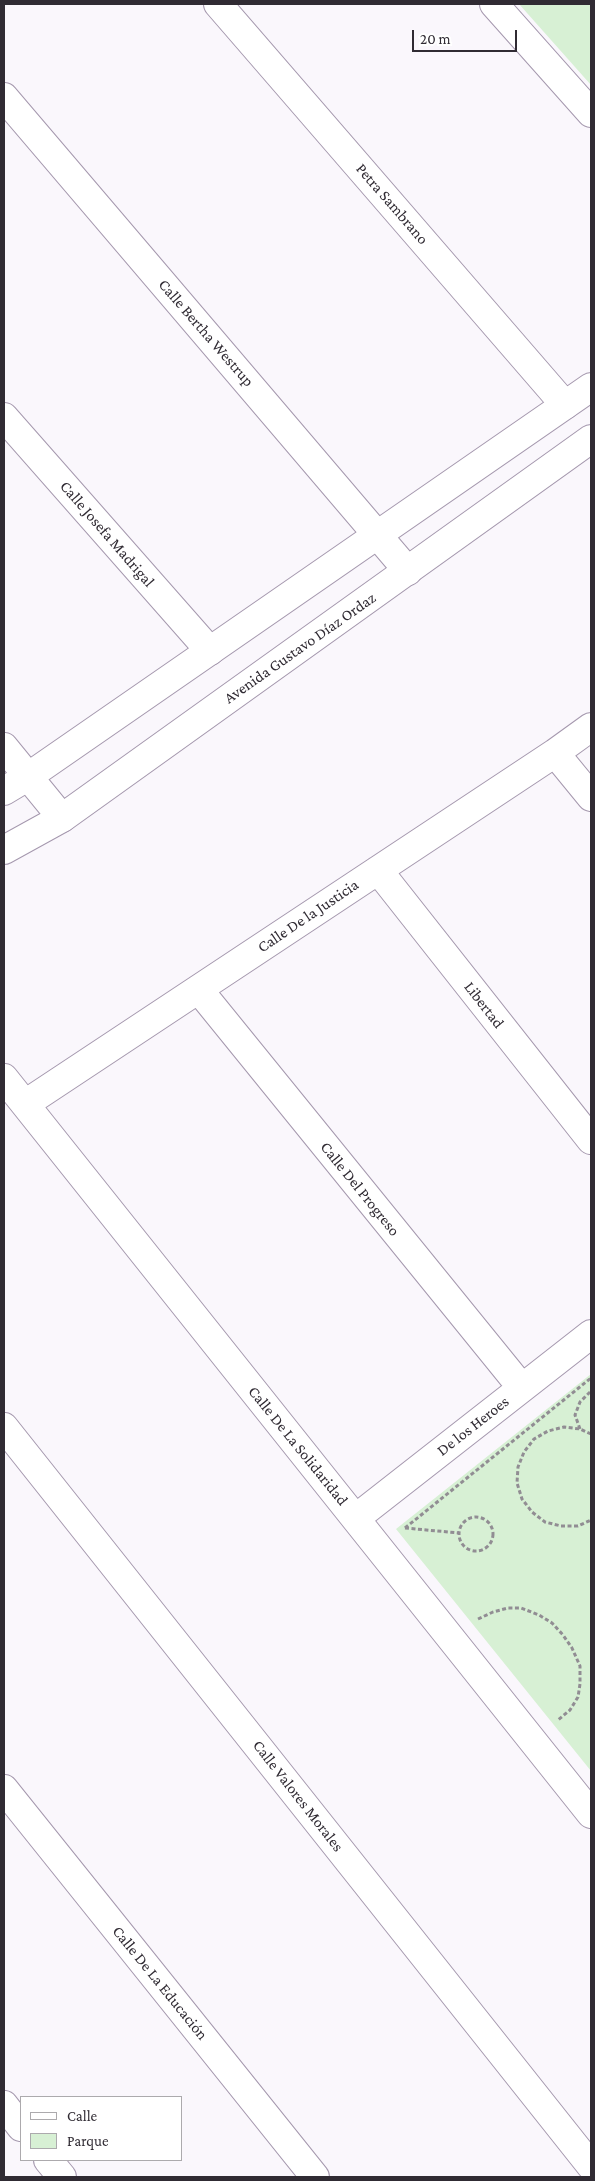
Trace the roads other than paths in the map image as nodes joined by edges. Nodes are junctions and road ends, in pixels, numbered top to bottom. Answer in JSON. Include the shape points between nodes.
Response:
{"nodes":[{"id":1,"x":218,"y":4,"type":"edge"},
{"id":2,"x":494,"y":4,"type":"edge"},
{"id":3,"x":4,"y":97,"type":"edge"},
{"id":4,"x":591,"y":113,"type":"edge"},
{"id":5,"x":591,"y":387,"type":"edge"},
{"id":6,"x":565,"y":405,"type":"junction"},
{"id":7,"x":4,"y":417,"type":"edge"},
{"id":8,"x":591,"y":439,"type":"edge"},
{"id":9,"x":378,"y":533,"type":"junction"},
{"id":10,"x":408,"y":571,"type":"junction"},
{"id":11,"x":210,"y":651,"type":"junction"},
{"id":12,"x":591,"y":727,"type":"edge"},
{"id":13,"x":4,"y":747,"type":"edge"},
{"id":14,"x":555,"y":753,"type":"junction"},
{"id":15,"x":29,"y":776,"type":"junction"},
{"id":16,"x":4,"y":791,"type":"edge"},
{"id":17,"x":591,"y":797,"type":"edge"},
{"id":18,"x":62,"y":818,"type":"junction"},
{"id":19,"x":4,"y":850,"type":"edge"},
{"id":20,"x":378,"y":870,"type":"junction"},
{"id":21,"x":199,"y":990,"type":"junction"},
{"id":22,"x":4,"y":1078,"type":"edge"},
{"id":23,"x":25,"y":1104,"type":"junction"},
{"id":24,"x":591,"y":1140,"type":"edge"},
{"id":25,"x":591,"y":1334,"type":"edge"},
{"id":26,"x":522,"y":1388,"type":"junction"},
{"id":27,"x":4,"y":1427,"type":"edge"},
{"id":28,"x":356,"y":1518,"type":"junction"},
{"id":29,"x":4,"y":1789,"type":"edge"},
{"id":30,"x":591,"y":1814,"type":"edge"},
{"id":31,"x":4,"y":2106,"type":"edge"},
{"id":32,"x":20,"y":2126,"type":"edge"},
{"id":33,"x":49,"y":2161,"type":"edge"},
{"id":34,"x":591,"y":2167,"type":"edge"},
{"id":35,"x":62,"y":2177,"type":"edge"},
{"id":36,"x":316,"y":2177,"type":"edge"},
{"id":37,"x":579,"y":2177,"type":"edge"}],
"edges":[{"from":1,"to":6,"type":"street","name":"Petra Sambrano"},
{"from":2,"to":4,"type":"street"},
{"from":3,"to":9,"type":"street","name":"Calle Bertha Westrup"},
{"from":5,"to":6,"type":"street"},
{"from":6,"to":9,"type":"street"},
{"from":7,"to":11,"type":"street","name":"Calle Josefa Madrigal"},
{"from":8,"to":10,"type":"street","name":"Avenida Gustavo Díaz Ordaz"},
{"from":9,"to":10,"type":"street","name":"Calle Bertha Westrup"},
{"from":9,"to":11,"type":"street"},
{"from":10,"to":18,"type":"street","name":"Avenida Gustavo Díaz Ordaz"},
{"from":11,"to":15,"type":"street"},
{"from":12,"to":14,"type":"street","name":"Calle De la Justicia"},
{"from":13,"to":15,"type":"street"},
{"from":14,"to":17,"type":"street"},
{"from":14,"to":20,"type":"street","name":"Calle De la Justicia"},
{"from":15,"to":16,"type":"street"},
{"from":15,"to":18,"type":"street"},
{"from":18,"to":19,"type":"street","name":"Avenida Gustavo Díaz Ordaz"},
{"from":20,"to":21,"type":"street","name":"Calle De la Justicia"},
{"from":20,"to":24,"type":"street","name":"Libertad"},
{"from":21,"to":23,"type":"street","name":"Calle De la Justicia"},
{"from":21,"to":26,"type":"street","name":"Calle Del Progreso"},
{"from":22,"to":23,"type":"street","name":"Calle De La Solidaridad"},
{"from":23,"to":28,"type":"street","name":"Calle De La Solidaridad"},
{"from":25,"to":26,"type":"street","name":"De los Heroes"},
{"from":26,"to":28,"type":"street","name":"De los Heroes"},
{"from":27,"to":34,"type":"street","name":"Calle Valores Morales"},
{"from":28,"to":30,"type":"street","name":"Calle De La Solidaridad"},
{"from":29,"to":36,"type":"street","name":"Calle De La Educación"},
{"from":31,"to":32,"type":"street"},
{"from":33,"to":35,"type":"street"},
{"from":34,"to":37,"type":"street"}]}
